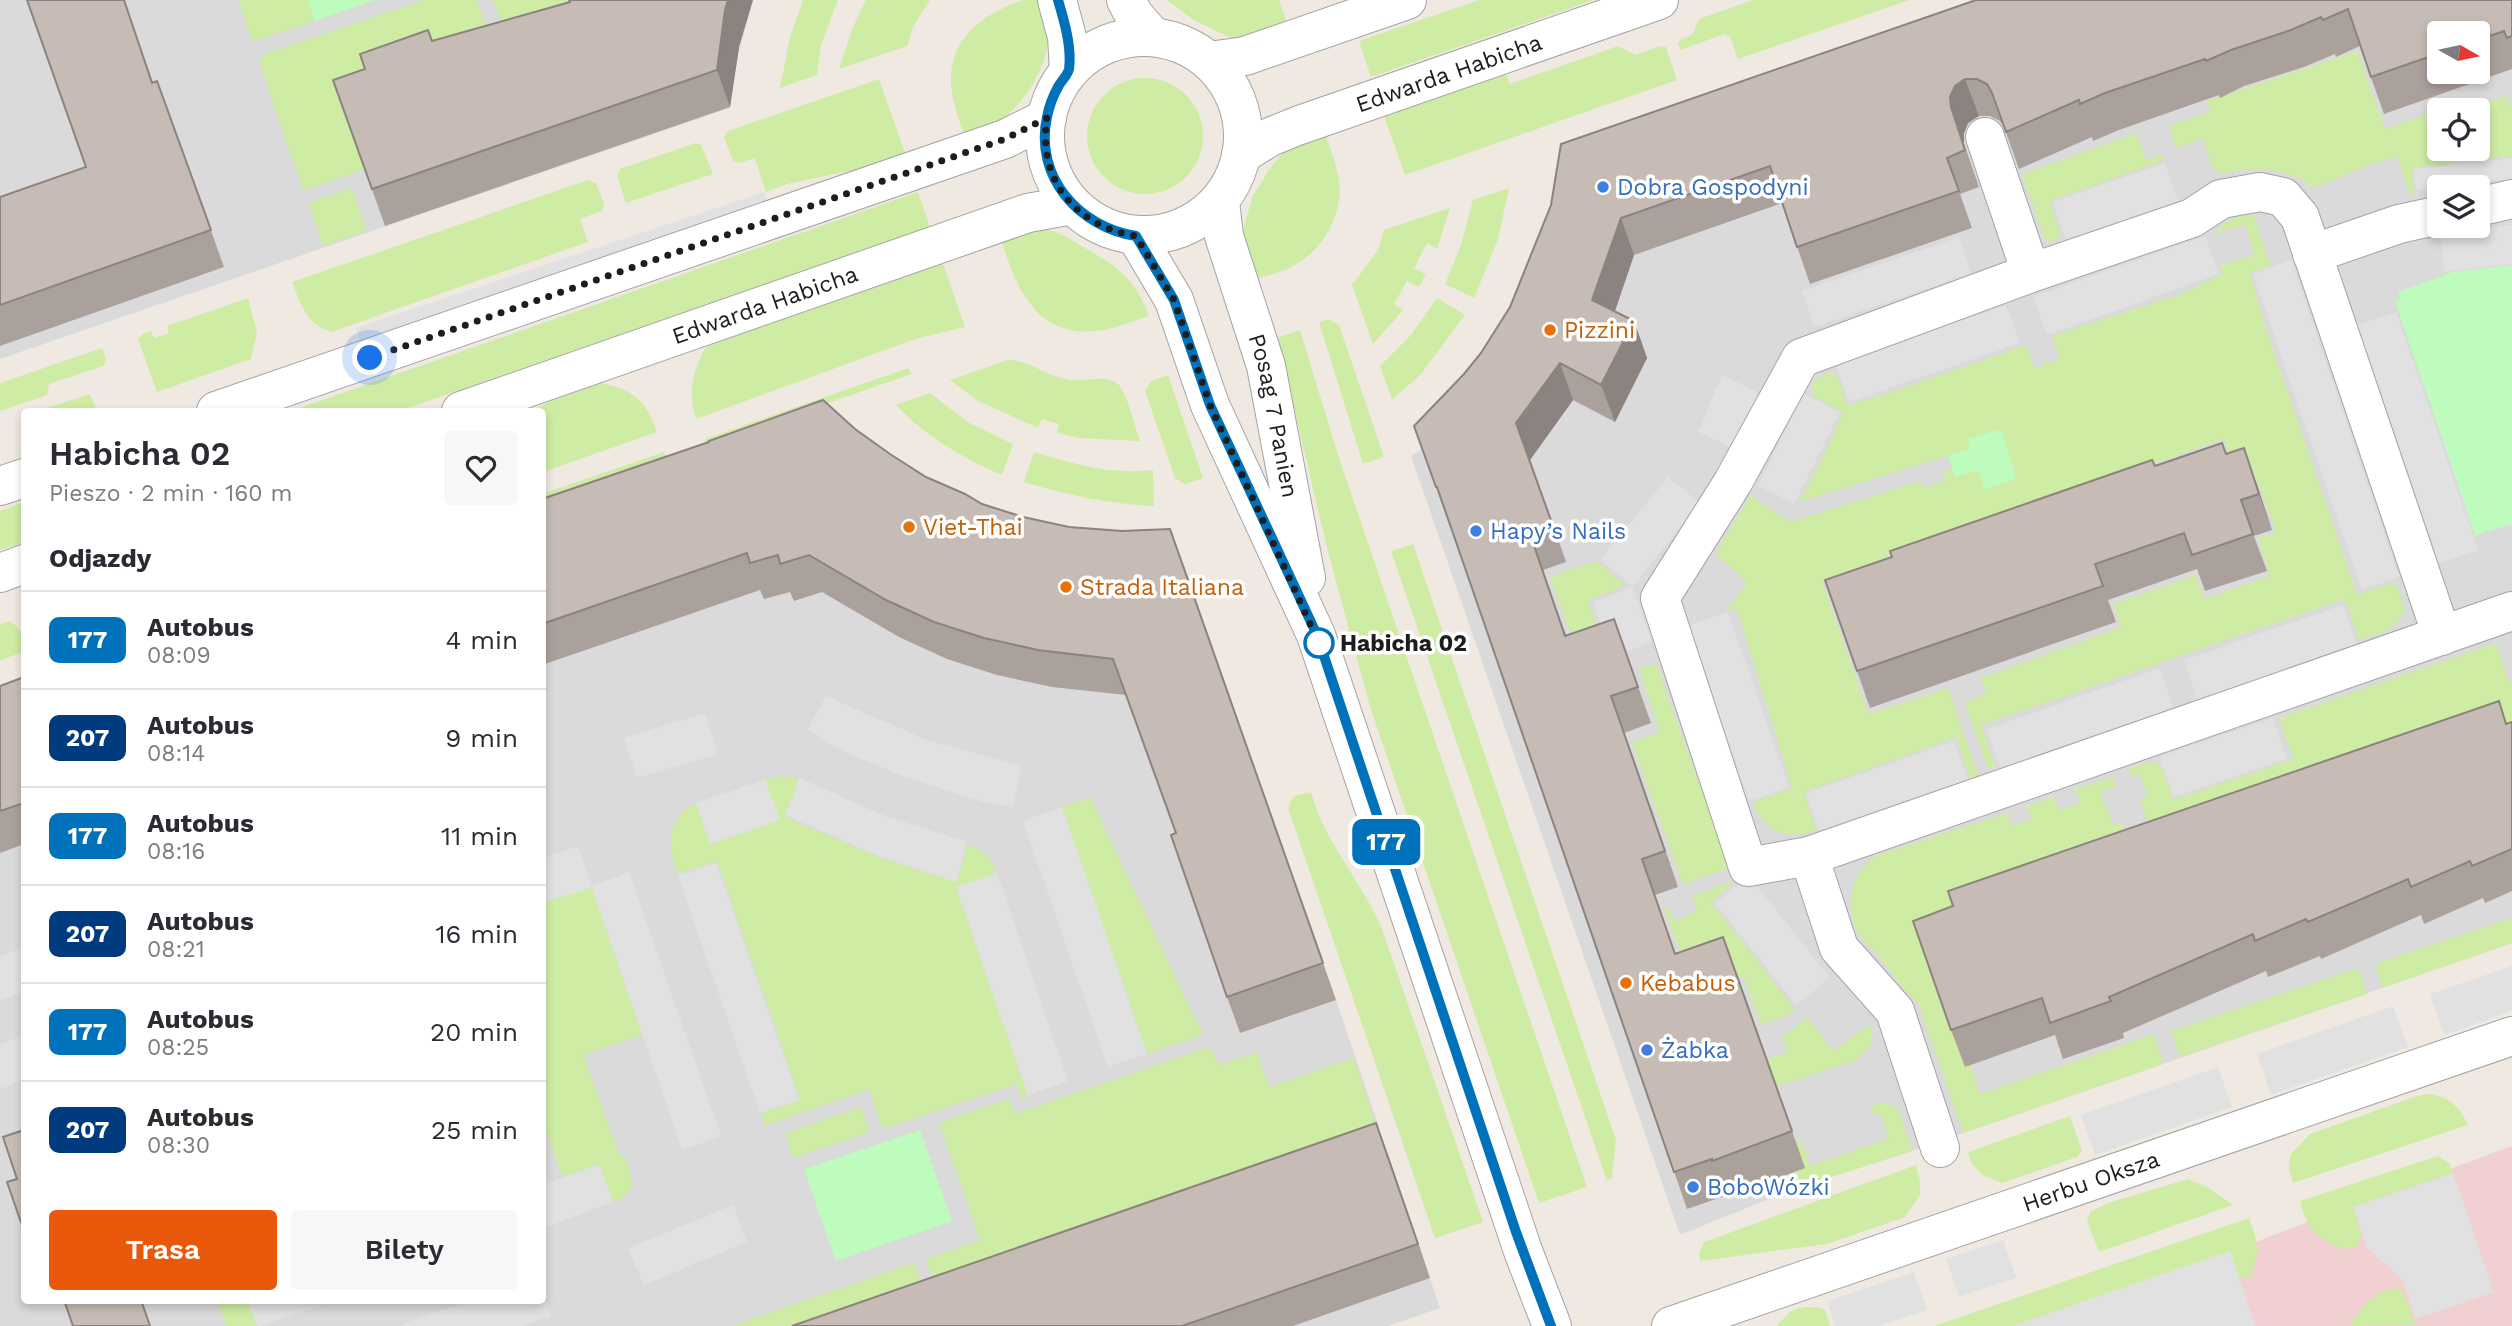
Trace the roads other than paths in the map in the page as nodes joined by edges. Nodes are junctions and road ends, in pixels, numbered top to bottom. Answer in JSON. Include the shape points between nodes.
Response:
{"nodes":[{"id":1,"x":1058,"y":0,"type":"edge"},
{"id":2,"x":1126,"y":0,"type":"edge"},
{"id":3,"x":1407,"y":0,"type":"edge"},
{"id":4,"x":1659,"y":0,"type":"edge"},
{"id":5,"x":1153,"y":37,"type":"junction"},
{"id":6,"x":1209,"y":61,"type":"junction"},
{"id":7,"x":1069,"y":71,"type":"junction"},
{"id":8,"x":1047,"y":118,"type":"junction"},
{"id":9,"x":1985,"y":137,"type":"edge"},
{"id":10,"x":1241,"y":155,"type":"junction"},
{"id":11,"x":2512,"y":199,"type":"edge"},
{"id":12,"x":1220,"y":201,"type":"junction"},
{"id":13,"x":2490,"y":204,"type":"edge"},
{"id":14,"x":1072,"y":205,"type":"junction"},
{"id":15,"x":2427,"y":218,"type":"edge"},
{"id":16,"x":1136,"y":236,"type":"junction"},
{"id":17,"x":2312,"y":254,"type":"junction"},
{"id":18,"x":2031,"y":273,"type":"junction"},
{"id":19,"x":225,"y":408,"type":"edge"},
{"id":20,"x":470,"y":408,"type":"edge"},
{"id":21,"x":21,"y":479,"type":"edge"},
{"id":22,"x":0,"y":486,"type":"edge"},
{"id":23,"x":21,"y":565,"type":"edge"},
{"id":24,"x":0,"y":573,"type":"edge"},
{"id":25,"x":2512,"y":611,"type":"edge"},
{"id":26,"x":1317,"y":635,"type":"junction"},
{"id":27,"x":2442,"y":636,"type":"junction"},
{"id":28,"x":1809,"y":856,"type":"junction"},
{"id":29,"x":2512,"y":1036,"type":"edge"},
{"id":30,"x":1940,"y":1148,"type":"dead end"},
{"id":31,"x":1552,"y":1326,"type":"edge"},
{"id":32,"x":1671,"y":1326,"type":"edge"}],
"edges":[{"from":1,"to":7,"type":"street"},
{"from":2,"to":5,"type":"street"},
{"from":3,"to":6,"type":"street","via":[[1245,56]]},
{"from":4,"to":10,"type":"street","name":"Edwarda Habicha","via":[[1297,126]]},
{"from":5,"to":6,"type":"street","via":[[1183,44]]},
{"from":5,"to":7,"type":"street","via":[[1112,42]]},
{"from":6,"to":10,"type":"street","via":[[1224,76],[1238,103],[1244,134]]},
{"from":7,"to":8,"type":"street","via":[[1057,88]]},
{"from":8,"to":14,"type":"street","via":[[1048,159],[1054,179]]},
{"from":8,"to":19,"type":"street","via":[[1005,139]]},
{"from":9,"to":18,"type":"street"},
{"from":10,"to":12,"type":"street"},
{"from":11,"to":13,"type":"street"},
{"from":12,"to":16,"type":"street","via":[[1187,226]]},
{"from":12,"to":26,"type":"street","name":"Posag 7 Panien","via":[[1224,236],[1266,366]]},
{"from":14,"to":16,"type":"street","via":[[1106,228]]},
{"from":14,"to":20,"type":"street","name":"Edwarda Habicha","via":[[1028,213]]},
{"from":15,"to":17,"type":"street"},
{"from":16,"to":26,"type":"street","name":"Posag 7 Panien","via":[[1174,300],[1210,405]]},
{"from":17,"to":18,"type":"street","via":[[2300,217],[2283,197],[2260,192],[2221,200],[2192,219]]},
{"from":17,"to":27,"type":"street"},
{"from":18,"to":28,"type":"street","via":[[1801,358],[1733,482],[1660,598],[1748,867]]},
{"from":21,"to":22,"type":"street"},
{"from":23,"to":24,"type":"street"},
{"from":25,"to":27,"type":"street"},
{"from":26,"to":31,"type":"street","name":"Posag 7 Panien","via":[[1516,1232]]},
{"from":27,"to":28,"type":"street"},
{"from":28,"to":30,"type":"street","via":[[1839,948],[1895,1011]]},
{"from":29,"to":32,"type":"street","name":"Herbu Oksza"}]}
